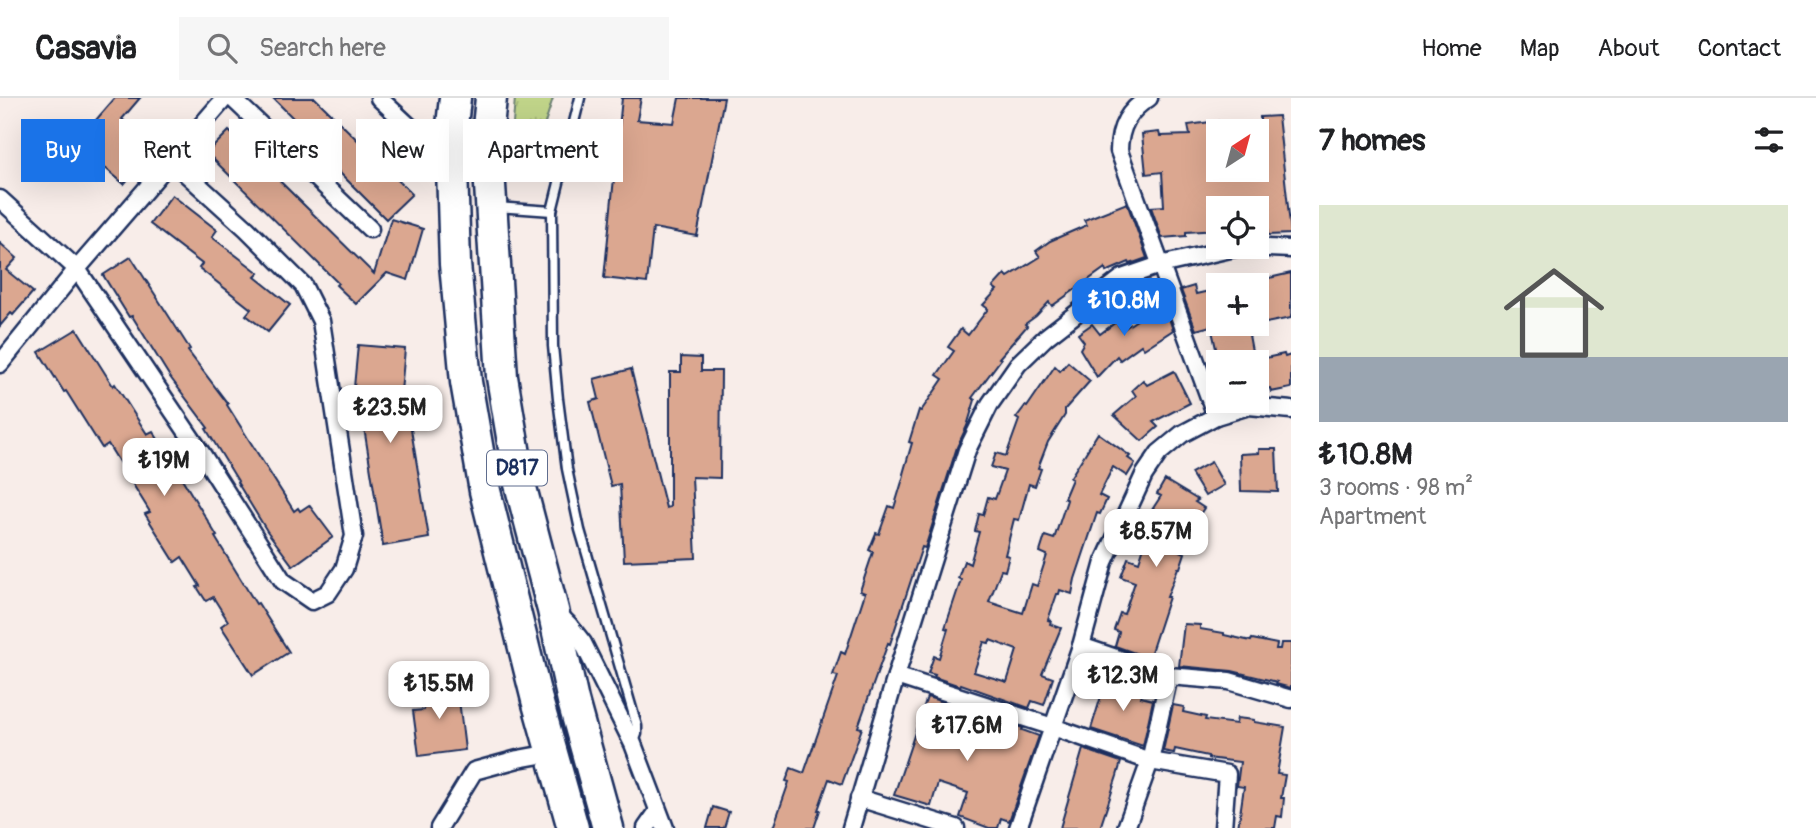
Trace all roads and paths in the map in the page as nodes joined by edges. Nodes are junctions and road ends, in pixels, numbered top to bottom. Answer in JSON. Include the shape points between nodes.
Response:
{"nodes":[{"id":1,"x":225,"y":98,"type":"edge"},
{"id":2,"x":232,"y":98,"type":"edge"},
{"id":3,"x":379,"y":98,"type":"edge"},
{"id":4,"x":455,"y":98,"type":"edge"},
{"id":5,"x":491,"y":98,"type":"edge"},
{"id":6,"x":580,"y":98,"type":"edge"},
{"id":7,"x":1149,"y":98,"type":"edge"},
{"id":8,"x":207,"y":119,"type":"edge"},
{"id":9,"x":452,"y":166,"type":"junction"},
{"id":10,"x":152,"y":182,"type":"edge"},
{"id":11,"x":195,"y":182,"type":"edge"},
{"id":12,"x":0,"y":199,"type":"edge"},
{"id":13,"x":492,"y":207,"type":"junction"},
{"id":14,"x":552,"y":211,"type":"junction"},
{"id":15,"x":370,"y":229,"type":"dead end"},
{"id":16,"x":1269,"y":248,"type":"edge"},
{"id":17,"x":1291,"y":249,"type":"edge"},
{"id":18,"x":1206,"y":255,"type":"edge"},
{"id":19,"x":1160,"y":265,"type":"junction"},
{"id":20,"x":77,"y":269,"type":"junction"},
{"id":21,"x":0,"y":364,"type":"edge"},
{"id":22,"x":1291,"y":410,"type":"edge"},
{"id":23,"x":1216,"y":416,"type":"junction"},
{"id":24,"x":554,"y":610,"type":"junction"},
{"id":25,"x":1081,"y":646,"type":"junction"},
{"id":26,"x":896,"y":676,"type":"junction"},
{"id":27,"x":1170,"y":676,"type":"junction"},
{"id":28,"x":1291,"y":699,"type":"edge"},
{"id":29,"x":1053,"y":727,"type":"junction"},
{"id":30,"x":633,"y":744,"type":"junction"},
{"id":31,"x":551,"y":753,"type":"junction"},
{"id":32,"x":1150,"y":761,"type":"junction"},
{"id":33,"x":859,"y":798,"type":"junction"},
{"id":34,"x":658,"y":811,"type":"junction"},
{"id":35,"x":439,"y":828,"type":"edge"},
{"id":36,"x":573,"y":828,"type":"edge"},
{"id":37,"x":608,"y":828,"type":"edge"},
{"id":38,"x":646,"y":828,"type":"edge"},
{"id":39,"x":664,"y":828,"type":"edge"},
{"id":40,"x":851,"y":828,"type":"edge"},
{"id":41,"x":956,"y":828,"type":"edge"},
{"id":42,"x":1018,"y":828,"type":"edge"},
{"id":43,"x":1126,"y":828,"type":"edge"},
{"id":44,"x":1223,"y":828,"type":"edge"}],
"edges":[{"from":1,"to":8,"type":"street"},
{"from":2,"to":15,"type":"street"},
{"from":3,"to":9,"type":"street"},
{"from":4,"to":9,"type":"highway","number":"D817"},
{"from":5,"to":13,"type":"highway","number":"D817","via":[[487,137]]},
{"from":6,"to":14,"type":"lane"},
{"from":7,"to":19,"type":"street","via":[[1126,118],[1119,151]]},
{"from":9,"to":31,"type":"highway","number":"D817","via":[[466,382],[485,491]]},
{"from":10,"to":20,"type":"street"},
{"from":11,"to":20,"type":"street","via":[[303,285],[321,321],[354,536],[345,569],[328,593],[312,601],[284,581]]},
{"from":12,"to":20,"type":"street"},
{"from":13,"to":14,"type":"lane"},
{"from":13,"to":24,"type":"highway","number":"D817","via":[[502,377],[520,484]]},
{"from":14,"to":30,"type":"lane","via":[[553,346],[567,469],[637,726]]},
{"from":16,"to":17,"type":"street"},
{"from":18,"to":19,"type":"street"},
{"from":19,"to":23,"type":"street"},
{"from":19,"to":26,"type":"street","via":[[1122,278],[1046,337],[1018,364],[990,404],[967,450]]},
{"from":20,"to":21,"type":"street"},
{"from":22,"to":23,"type":"street","via":[[1249,407]]},
{"from":23,"to":25,"type":"street","via":[[1167,446],[1144,475],[1104,562]]},
{"from":24,"to":30,"type":"street","via":[[583,643]]},
{"from":24,"to":37,"type":"highway","number":"D817"},
{"from":25,"to":27,"type":"street"},
{"from":25,"to":29,"type":"street"},
{"from":26,"to":29,"type":"street"},
{"from":26,"to":33,"type":"street"},
{"from":27,"to":28,"type":"street","via":[[1229,681]]},
{"from":27,"to":32,"type":"street"},
{"from":29,"to":32,"type":"street"},
{"from":29,"to":42,"type":"street"},
{"from":30,"to":34,"type":"street"},
{"from":31,"to":35,"type":"street","via":[[474,771]]},
{"from":31,"to":36,"type":"highway","number":"D817"},
{"from":32,"to":43,"type":"street"},
{"from":32,"to":44,"type":"street","via":[[1227,774]]},
{"from":33,"to":40,"type":"street"},
{"from":33,"to":41,"type":"street"},
{"from":34,"to":38,"type":"street"},
{"from":34,"to":39,"type":"street"}]}
